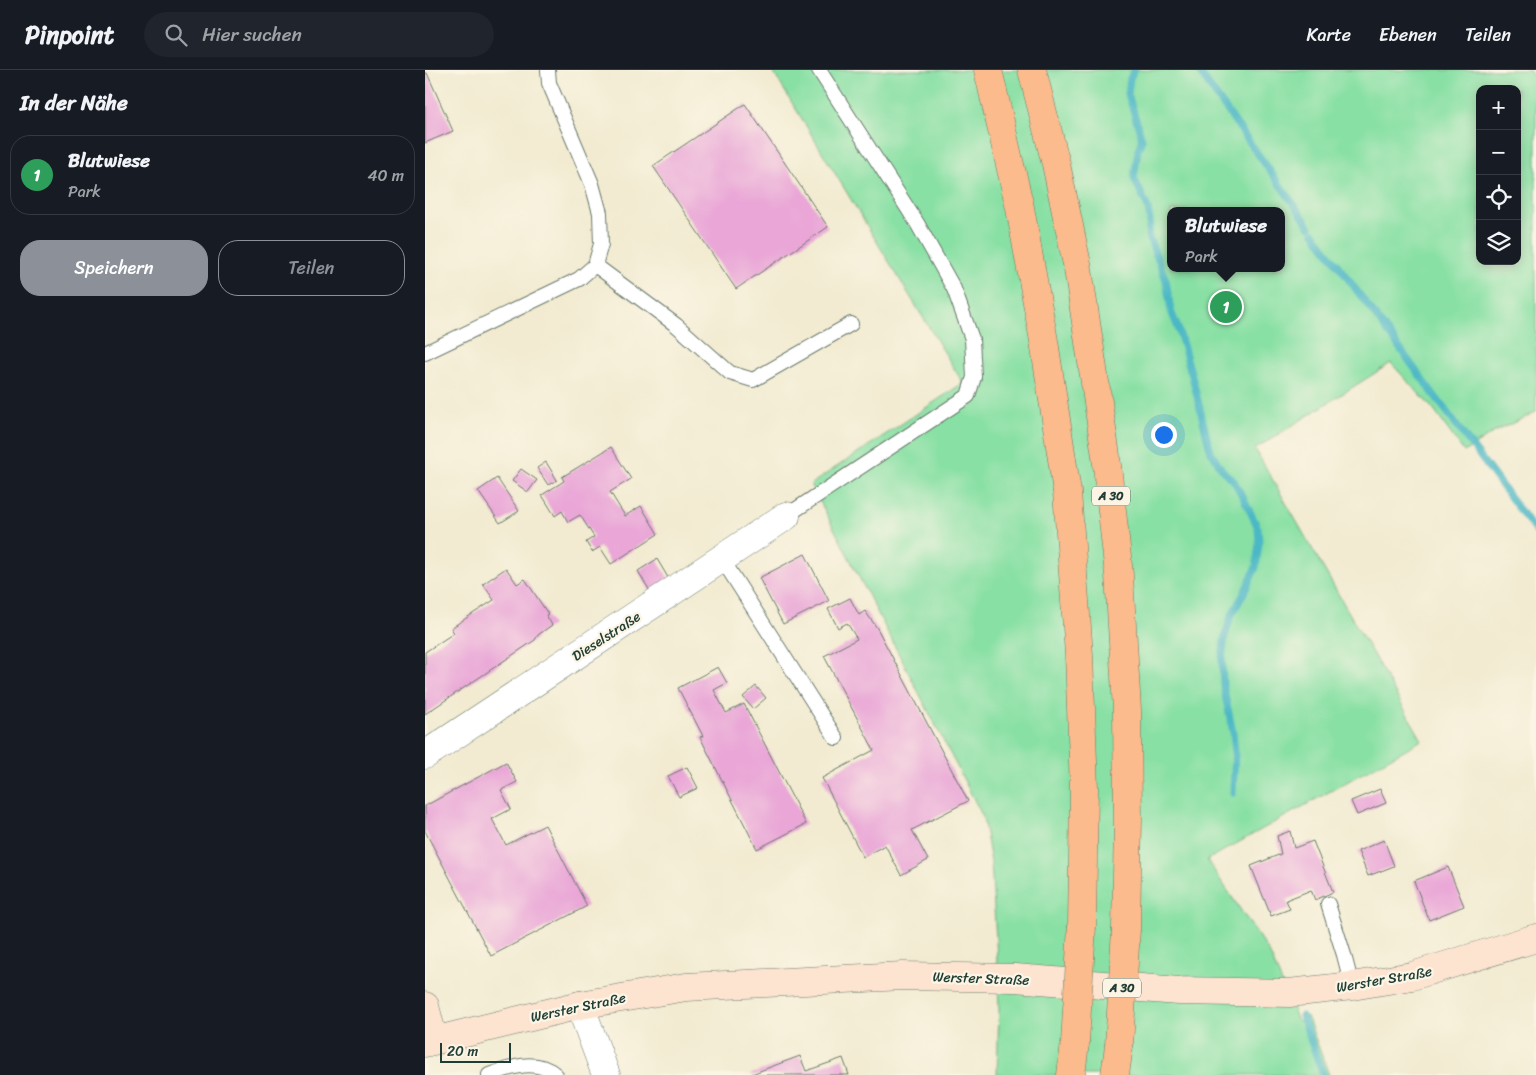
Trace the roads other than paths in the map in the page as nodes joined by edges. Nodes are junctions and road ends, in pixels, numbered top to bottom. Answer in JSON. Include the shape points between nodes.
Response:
{"nodes":[{"id":1,"x":548,"y":70,"type":"edge"},
{"id":2,"x":819,"y":70,"type":"edge"},
{"id":3,"x":988,"y":70,"type":"edge"},
{"id":4,"x":1032,"y":70,"type":"edge"},
{"id":5,"x":595,"y":265,"type":"junction"},
{"id":6,"x":851,"y":324,"type":"dead end"},
{"id":7,"x":425,"y":354,"type":"edge"},
{"id":8,"x":786,"y":516,"type":"joint"},
{"id":9,"x":722,"y":559,"type":"junction"},
{"id":10,"x":837,"y":738,"type":"dead end"},
{"id":11,"x":425,"y":755,"type":"edge"},
{"id":12,"x":1328,"y":904,"type":"dead end"},
{"id":13,"x":1536,"y":938,"type":"edge"},
{"id":14,"x":1352,"y":986,"type":"junction"},
{"id":15,"x":580,"y":1005,"type":"junction"},
{"id":16,"x":425,"y":1006,"type":"edge"},
{"id":17,"x":429,"y":1042,"type":"edge"},
{"id":18,"x":489,"y":1075,"type":"edge"},
{"id":19,"x":556,"y":1075,"type":"edge"},
{"id":20,"x":606,"y":1075,"type":"edge"},
{"id":21,"x":1071,"y":1075,"type":"edge"},
{"id":22,"x":1115,"y":1075,"type":"edge"}],
"edges":[{"from":1,"to":5,"type":"lane","via":[[549,84],[592,184],[600,213],[601,244]]},
{"from":2,"to":8,"type":"lane","via":[[917,223],[954,289],[973,338],[974,377],[968,396]]},
{"from":3,"to":21,"type":"highway","bridge":true,"via":[[1020,208],[1067,492],[1079,655],[1084,790],[1081,926]]},
{"from":4,"to":22,"type":"highway","number":"A 30","bridge":true,"via":[[1078,269],[1107,456],[1119,575],[1127,710],[1128,820],[1126,929]]},
{"from":5,"to":6,"type":"lane","via":[[677,325],[730,373],[753,380]]},
{"from":5,"to":7,"type":"lane","via":[[579,279]]},
{"from":8,"to":9,"type":"street","name":"Dieselstraße"},
{"from":9,"to":10,"type":"lane"},
{"from":9,"to":11,"type":"street","name":"Dieselstraße"},
{"from":12,"to":14,"type":"lane"},
{"from":13,"to":14,"type":"main road","name":"Werster Straße","via":[[1412,976]]},
{"from":14,"to":15,"type":"main road","name":"Werster Straße","via":[[1289,993],[1179,991],[1015,978],[903,976],[686,986]]},
{"from":15,"to":17,"type":"main road","name":"Werster Straße"},
{"from":15,"to":20,"type":"street"},
{"from":16,"to":17,"type":"main road"},
{"from":18,"to":19,"type":"lane","via":[[529,1064],[549,1068]]}]}
